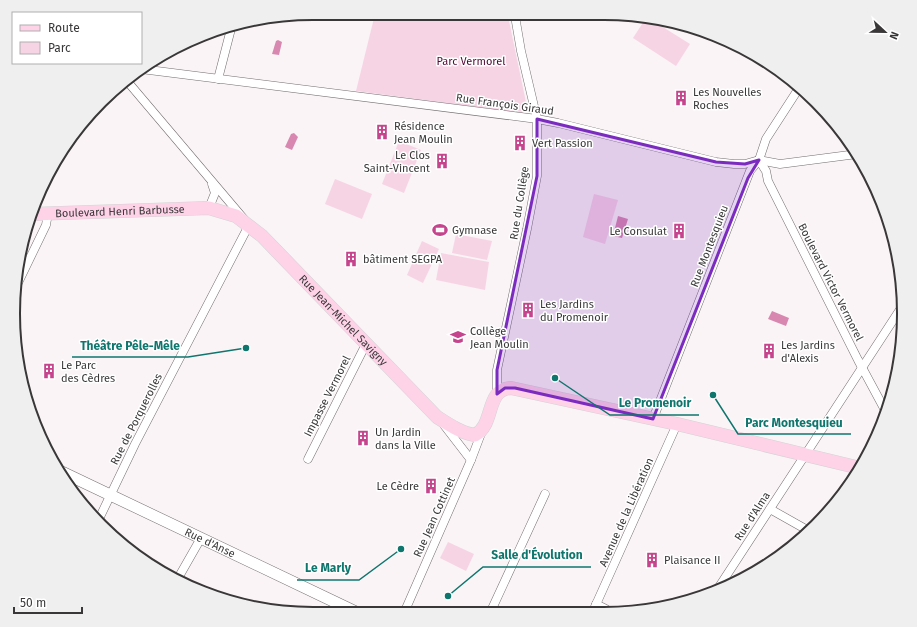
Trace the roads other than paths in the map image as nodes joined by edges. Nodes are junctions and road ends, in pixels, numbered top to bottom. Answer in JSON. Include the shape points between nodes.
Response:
{"nodes":[{"id":1,"x":516,"y":20,"type":"edge"},
{"id":2,"x":230,"y":33,"type":"edge"},
{"id":3,"x":148,"y":71,"type":"edge"},
{"id":4,"x":218,"y":79,"type":"junction"},
{"id":5,"x":130,"y":85,"type":"edge"},
{"id":6,"x":796,"y":92,"type":"edge"},
{"id":7,"x":538,"y":119,"type":"junction"},
{"id":8,"x":851,"y":155,"type":"edge"},
{"id":9,"x":759,"y":160,"type":"junction"},
{"id":10,"x":212,"y":181,"type":"junction"},
{"id":11,"x":215,"y":210,"type":"junction"},
{"id":12,"x":48,"y":213,"type":"junction"},
{"id":13,"x":38,"y":214,"type":"edge"},
{"id":14,"x":249,"y":225,"type":"junction"},
{"id":15,"x":24,"y":271,"type":"edge"},
{"id":16,"x":897,"y":314,"type":"edge"},
{"id":17,"x":366,"y":344,"type":"junction"},
{"id":18,"x":862,"y":369,"type":"junction"},
{"id":19,"x":496,"y":394,"type":"junction"},
{"id":20,"x":882,"y":405,"type":"edge"},
{"id":21,"x":437,"y":417,"type":"junction"},
{"id":22,"x":653,"y":419,"type":"junction"},
{"id":23,"x":677,"y":424,"type":"junction"},
{"id":24,"x":483,"y":429,"type":"junction"},
{"id":25,"x":806,"y":455,"type":"junction"},
{"id":26,"x":308,"y":459,"type":"dead end"},
{"id":27,"x":471,"y":460,"type":"junction"},
{"id":28,"x":854,"y":467,"type":"edge"},
{"id":29,"x":68,"y":475,"type":"edge"},
{"id":30,"x":545,"y":494,"type":"dead end"},
{"id":31,"x":110,"y":496,"type":"junction"},
{"id":32,"x":770,"y":509,"type":"junction"},
{"id":33,"x":101,"y":515,"type":"edge"},
{"id":34,"x":804,"y":528,"type":"edge"},
{"id":35,"x":202,"y":538,"type":"junction"},
{"id":36,"x":180,"y":575,"type":"edge"},
{"id":37,"x":722,"y":582,"type":"edge"},
{"id":38,"x":344,"y":607,"type":"edge"},
{"id":39,"x":406,"y":607,"type":"edge"},
{"id":40,"x":493,"y":607,"type":"edge"},
{"id":41,"x":595,"y":607,"type":"edge"}],
"edges":[{"from":1,"to":7,"type":"street","name":"Rue du Collège"},
{"from":2,"to":4,"type":"street"},
{"from":3,"to":4,"type":"street","name":"Rue François Giraud"},
{"from":4,"to":7,"type":"street","name":"Rue François Giraud"},
{"from":5,"to":10,"type":"street","name":"Rue Jean-Michel Savigny"},
{"from":6,"to":9,"type":"street","name":"Rue Montesquieu","via":[[766,139]]},
{"from":7,"to":9,"type":"street","name":"Rue François Giraud","via":[[716,162],[745,164]]},
{"from":7,"to":19,"type":"street","name":"Rue du Collège","via":[[537,176],[497,370]]},
{"from":8,"to":9,"type":"street","name":"Rue François Giraud","via":[[780,164]]},
{"from":9,"to":18,"type":"street","name":"Boulevard Victor Vermorel"},
{"from":9,"to":22,"type":"street","name":"Rue Montesquieu","via":[[750,171]]},
{"from":10,"to":11,"type":"street"},
{"from":10,"to":11,"type":"street","name":"Rue Jean-Michel Savigny","via":[[220,197]]},
{"from":10,"to":14,"type":"street","name":"Rue Jean-Michel Savigny"},
{"from":11,"to":12,"type":"main road","name":"Boulevard Henri Barbusse"},
{"from":11,"to":14,"type":"main road","name":"Rue Jean-Michel Savigny","via":[[236,216]]},
{"from":12,"to":13,"type":"main road","name":"Boulevard Henri Barbusse"},
{"from":12,"to":15,"type":"street","via":[[46,225]]},
{"from":14,"to":17,"type":"main road","name":"Rue Jean-Michel Savigny"},
{"from":14,"to":31,"type":"street","name":"Rue de Porquerolles","via":[[134,444]]},
{"from":16,"to":18,"type":"street","name":"Rue d'Alma"},
{"from":17,"to":21,"type":"main road","name":"Rue Jean-Michel Savigny"},
{"from":17,"to":26,"type":"street","name":"Impasse Vermorel"},
{"from":18,"to":20,"type":"street","name":"Boulevard Victor Vermorel"},
{"from":18,"to":25,"type":"street","name":"Rue d'Alma"},
{"from":19,"to":22,"type":"main road","via":[[510,388]]},
{"from":19,"to":24,"type":"main road"},
{"from":21,"to":24,"type":"main road","name":"Rue Jean-Michel Savigny","via":[[474,435]]},
{"from":21,"to":27,"type":"street","name":"Rue Jean-Michel Savigny"},
{"from":22,"to":23,"type":"main road"},
{"from":23,"to":25,"type":"main road"},
{"from":23,"to":41,"type":"street","name":"Avenue de la Libération"},
{"from":24,"to":27,"type":"street","name":"Rue Jean Cottinet"},
{"from":25,"to":28,"type":"main road"},
{"from":25,"to":32,"type":"street","name":"Rue d'Alma"},
{"from":27,"to":39,"type":"street","name":"Rue Jean Cottinet"},
{"from":29,"to":31,"type":"main road","name":"Rue d'Anse"},
{"from":30,"to":40,"type":"street"},
{"from":31,"to":33,"type":"street","name":"Rue de Porquerolles"},
{"from":31,"to":35,"type":"main road","name":"Rue d'Anse"},
{"from":32,"to":34,"type":"street"},
{"from":32,"to":37,"type":"street","name":"Rue d'Alma"},
{"from":35,"to":36,"type":"street"},
{"from":35,"to":38,"type":"main road","name":"Rue d'Anse"}]}
